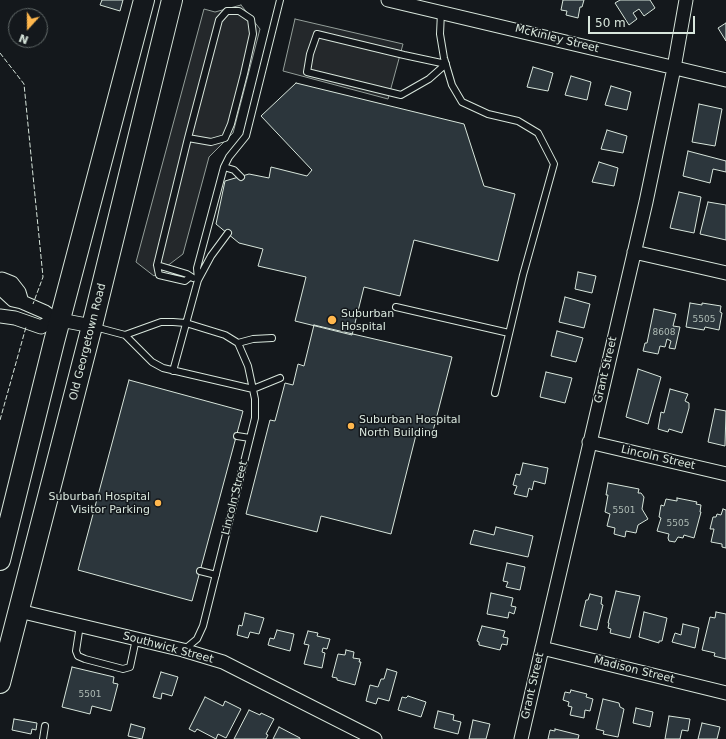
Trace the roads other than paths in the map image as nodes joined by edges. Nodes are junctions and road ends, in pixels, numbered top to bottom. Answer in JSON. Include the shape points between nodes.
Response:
{"nodes":[{"id":1,"x":144,"y":0,"type":"edge"},
{"id":2,"x":172,"y":0,"type":"edge"},
{"id":3,"x":280,"y":0,"type":"edge"},
{"id":4,"x":388,"y":0,"type":"edge"},
{"id":5,"x":686,"y":0,"type":"edge"},
{"id":6,"x":440,"y":12,"type":"junction"},
{"id":7,"x":446,"y":64,"type":"junction"},
{"id":8,"x":674,"y":68,"type":"junction"},
{"id":9,"x":726,"y":80,"type":"edge"},
{"id":10,"x":188,"y":138,"type":"junction"},
{"id":11,"x":224,"y":167,"type":"junction"},
{"id":12,"x":241,"y":177,"type":"dead end"},
{"id":13,"x":228,"y":233,"type":"dead end"},
{"id":14,"x":634,"y":252,"type":"junction"},
{"id":15,"x":726,"y":273,"type":"edge"},
{"id":16,"x":0,"y":280,"type":"edge"},
{"id":17,"x":198,"y":280,"type":"junction"},
{"id":18,"x":0,"y":288,"type":"edge"},
{"id":19,"x":22,"y":302,"type":"junction"},
{"id":20,"x":396,"y":307,"type":"dead end"},
{"id":21,"x":0,"y":316,"type":"edge"},
{"id":22,"x":58,"y":319,"type":"junction"},
{"id":23,"x":186,"y":324,"type":"junction"},
{"id":24,"x":92,"y":326,"type":"junction"},
{"id":25,"x":510,"y":333,"type":"junction"},
{"id":26,"x":125,"y":335,"type":"junction"},
{"id":27,"x":272,"y":338,"type":"dead end"},
{"id":28,"x":238,"y":343,"type":"junction"},
{"id":29,"x":173,"y":371,"type":"junction"},
{"id":30,"x":280,"y":378,"type":"dead end"},
{"id":31,"x":253,"y":389,"type":"junction"},
{"id":32,"x":495,"y":393,"type":"dead end"},
{"id":33,"x":237,"y":436,"type":"dead end"},
{"id":34,"x":250,"y":438,"type":"junction"},
{"id":35,"x":590,"y":442,"type":"junction"},
{"id":36,"x":726,"y":474,"type":"edge"},
{"id":37,"x":0,"y":560,"type":"edge"},
{"id":38,"x":200,"y":571,"type":"dead end"},
{"id":39,"x":216,"y":575,"type":"junction"},
{"id":40,"x":19,"y":611,"type":"junction"},
{"id":41,"x":80,"y":625,"type":"junction"},
{"id":42,"x":136,"y":639,"type":"junction"},
{"id":43,"x":542,"y":648,"type":"junction"},
{"id":44,"x":183,"y":650,"type":"junction"},
{"id":45,"x":0,"y":683,"type":"edge"},
{"id":46,"x":726,"y":693,"type":"edge"},
{"id":47,"x":45,"y":726,"type":"dead end"},
{"id":48,"x":43,"y":739,"type":"edge"},
{"id":49,"x":375,"y":739,"type":"edge"},
{"id":50,"x":521,"y":739,"type":"edge"}],
"edges":[{"from":1,"to":22,"type":"main road"},
{"from":2,"to":24,"type":"main road","name":"Old Georgetown Road"},
{"from":3,"to":11,"type":"lane","via":[[246,136]]},
{"from":4,"to":6,"type":"street","name":"McKinley Street"},
{"from":5,"to":8,"type":"street","name":"Grant Street"},
{"from":6,"to":7,"type":"lane","via":[[440,34]]},
{"from":6,"to":8,"type":"street","name":"McKinley Street"},
{"from":7,"to":7,"type":"lane","via":[[317,34],[307,72],[402,95],[429,79]]},
{"from":7,"to":25,"type":"lane","via":[[452,86],[462,102],[488,114],[518,121],[538,133],[554,164],[523,275]]},
{"from":8,"to":9,"type":"street","name":"McKinley Street"},
{"from":8,"to":14,"type":"street","name":"Grant Street"},
{"from":10,"to":10,"type":"lane","via":[[219,20],[227,11],[239,11],[251,19],[253,34],[225,138],[211,142]]},
{"from":10,"to":17,"type":"lane","via":[[157,265]]},
{"from":11,"to":12,"type":"lane","via":[[234,170]]},
{"from":11,"to":17,"type":"lane","via":[[197,268]]},
{"from":13,"to":17,"type":"lane"},
{"from":14,"to":15,"type":"street"},
{"from":14,"to":35,"type":"street","name":"Grant Street"},
{"from":16,"to":19,"type":"street","via":[[12,283],[19,292]]},
{"from":17,"to":23,"type":"lane"},
{"from":18,"to":19,"type":"street","via":[[12,300]]},
{"from":19,"to":22,"type":"street"},
{"from":20,"to":25,"type":"lane"},
{"from":21,"to":22,"type":"street","via":[[15,318],[40,327]]},
{"from":22,"to":24,"type":"street"},
{"from":22,"to":37,"type":"main road"},
{"from":23,"to":26,"type":"lane","via":[[161,322]]},
{"from":23,"to":28,"type":"lane","via":[[225,335]]},
{"from":23,"to":29,"type":"lane"},
{"from":24,"to":26,"type":"lane"},
{"from":24,"to":40,"type":"main road","name":"Old Georgetown Road"},
{"from":25,"to":32,"type":"lane"},
{"from":26,"to":29,"type":"lane","via":[[152,362]]},
{"from":27,"to":28,"type":"lane"},
{"from":28,"to":31,"type":"lane","name":"Lincoln Street","via":[[248,366]]},
{"from":29,"to":31,"type":"lane"},
{"from":30,"to":31,"type":"lane"},
{"from":31,"to":34,"type":"lane","name":"Lincoln Street","via":[[256,408]]},
{"from":33,"to":34,"type":"lane"},
{"from":34,"to":39,"type":"lane","name":"Lincoln Street"},
{"from":35,"to":36,"type":"street","name":"Lincoln Street"},
{"from":35,"to":43,"type":"street","name":"Grant Street"},
{"from":38,"to":39,"type":"lane"},
{"from":39,"to":44,"type":"lane","name":"Lincoln Street","via":[[203,626],[197,638]]},
{"from":40,"to":41,"type":"street","name":"Southwick Street"},
{"from":40,"to":45,"type":"main road","name":"Old Georgetown Road"},
{"from":41,"to":42,"type":"street","name":"Southwick Street"},
{"from":41,"to":42,"type":"lane","via":[[76,651],[78,656],[123,669],[130,667]]},
{"from":42,"to":44,"type":"street","name":"Southwick Street"},
{"from":43,"to":46,"type":"street","name":"Madison Street"},
{"from":43,"to":50,"type":"street","name":"Grant Street"},
{"from":44,"to":49,"type":"street","name":"Southwick Street","via":[[223,662]]},
{"from":47,"to":48,"type":"lane"}]}
